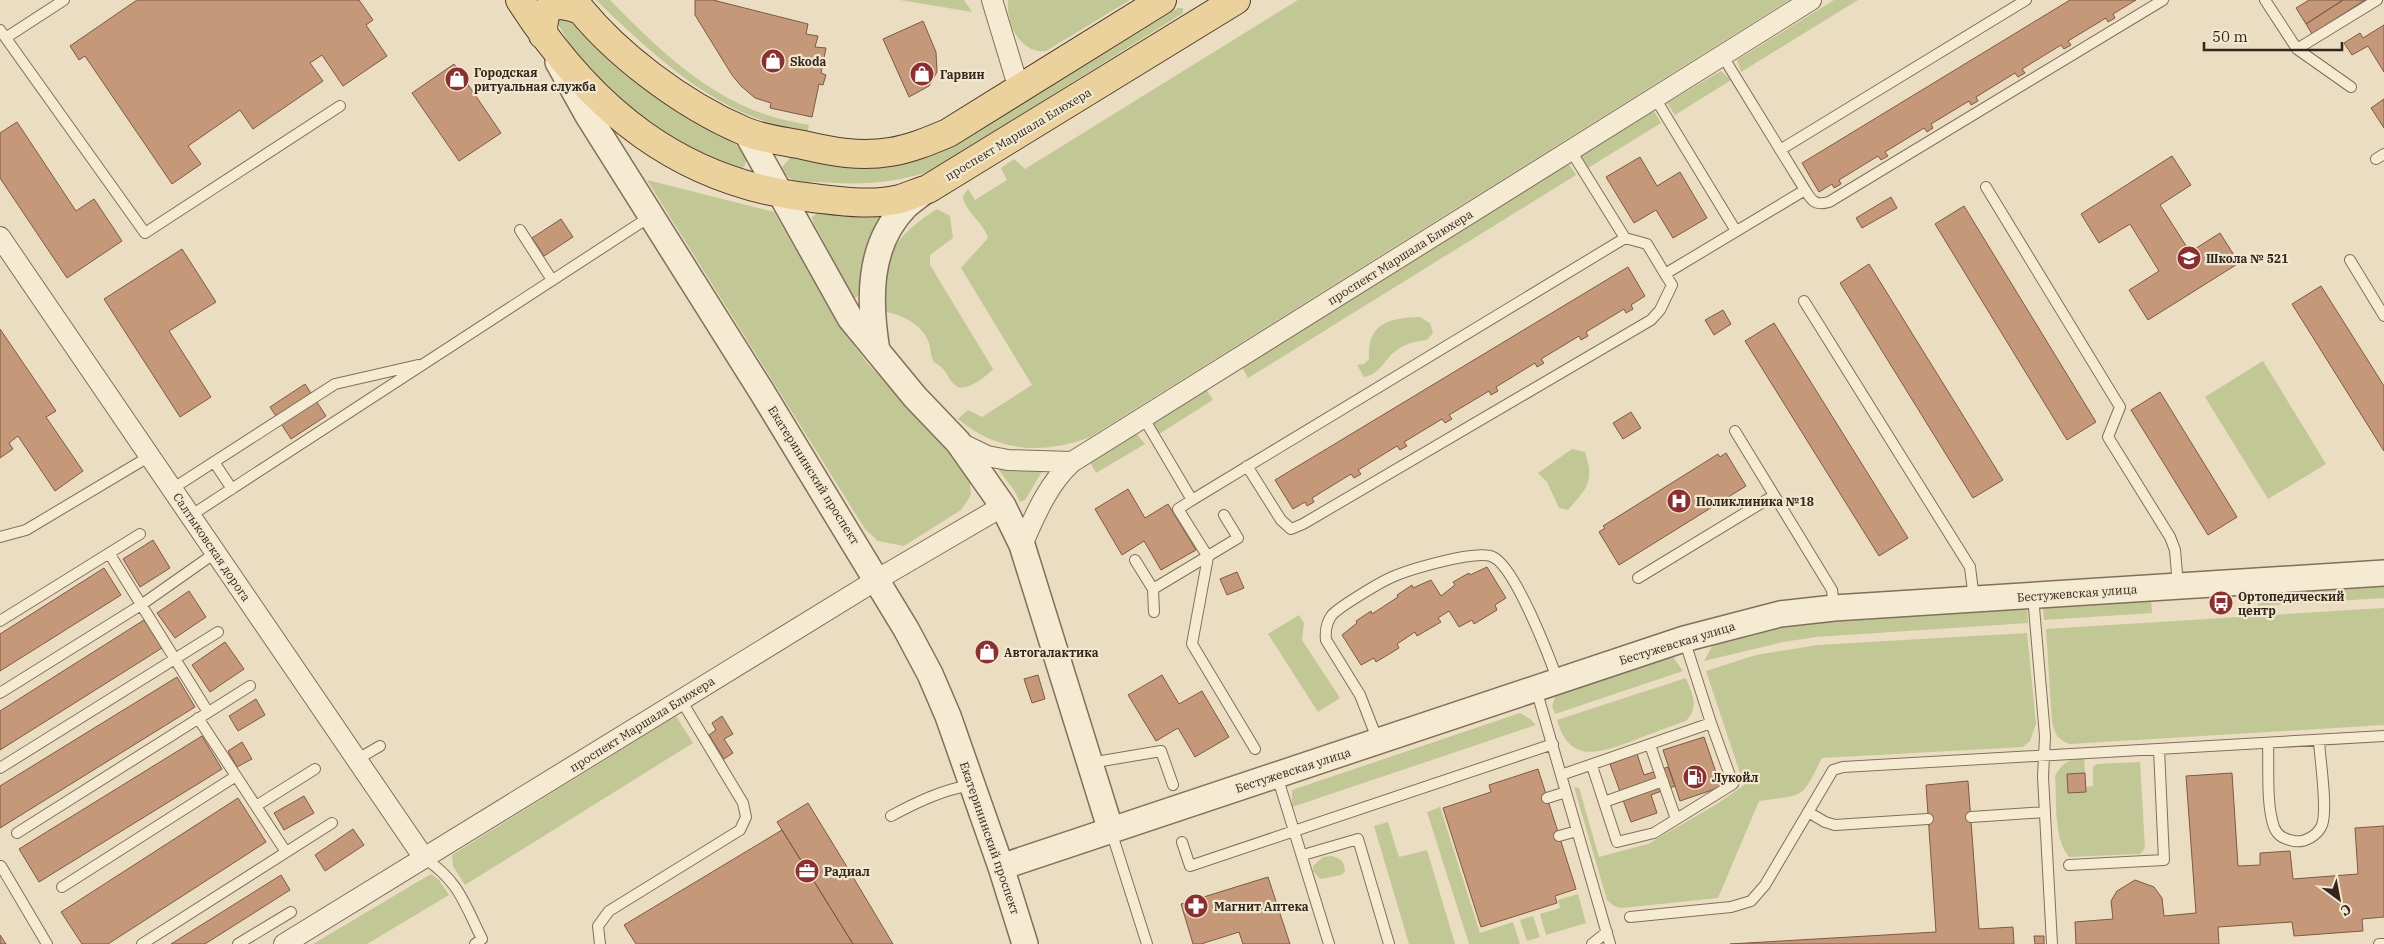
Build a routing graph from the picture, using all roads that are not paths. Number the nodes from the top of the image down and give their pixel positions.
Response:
1 (64, 0) edge
2 (520, 0) edge
3 (992, 0) edge
4 (1162, 0) edge
5 (1811, 0) edge
6 (2026, 0) edge
7 (2163, 0) edge
8 (2266, 0) edge
9 (2377, 0) edge
10 (1226, 3) edge
11 (577, 5) edge
12 (3, 34) edge
13 (542, 35) junction
14 (2297, 49) junction
15 (1722, 55) junction
16 (2351, 87) dead end
17 (1019, 89) junction
18 (1656, 98) junction
19 (340, 106) dead end
20 (746, 132) junction
21 (1780, 150) junction
22 (1571, 151) junction
23 (1986, 187) dead end
24 (928, 189) junction
25 (1805, 190) junction
26 (780, 194) junction
27 (652, 216) junction
28 (520, 230) dead end
29 (1736, 231) junction
30 (0, 237) edge
31 (1625, 238) junction
32 (2350, 260) dead end
33 (1665, 274) junction
34 (552, 280) junction
35 (1804, 300) dead end
36 (2384, 316) edge
37 (877, 354) junction
38 (426, 363) junction
39 (1143, 418) junction
40 (1735, 431) dead end
41 (958, 442) junction
42 (150, 456) junction
43 (214, 462) junction
44 (1072, 462) junction
45 (1247, 466) junction
46 (172, 489) junction
47 (232, 489) junction
48 (1773, 496) junction
49 (1192, 500) junction
50 (1003, 506) junction
51 (1224, 515) dead end
52 (190, 516) junction
53 (140, 534) dead end
54 (0, 538) edge
55 (1022, 545) junction
56 (109, 553) junction
57 (215, 553) junction
58 (1208, 556) junction
59 (1134, 560) dead end
60 (2384, 573) edge
61 (1638, 578) dead end
62 (878, 579) junction
63 (2178, 587) junction
64 (1153, 590) junction
65 (2033, 596) junction
66 (1974, 600) junction
67 (141, 605) junction
68 (1834, 608) junction
69 (1154, 612) dead end
70 (0, 621) edge
71 (218, 632) dead end
72 (1684, 639) junction
73 (175, 658) junction
74 (1547, 685) junction
75 (250, 686) dead end
76 (0, 693) edge
77 (681, 700) junction
78 (208, 712) junction
79 (198, 718) junction
80 (1711, 723) junction
81 (2384, 736) edge
82 (2319, 741) junction
83 (1378, 742) junction
84 (2268, 743) junction
85 (1552, 744) junction
86 (1650, 745) junction
87 (380, 746) dead end
88 (1255, 749) dead end
89 (2159, 749) junction
90 (2044, 756) junction
91 (356, 760) junction
92 (1090, 763) junction
93 (1592, 766) junction
94 (0, 768) edge
95 (314, 769) dead end
96 (1561, 775) junction
97 (236, 776) junction
98 (1277, 776) junction
99 (1663, 781) junction
100 (972, 785) junction
101 (1173, 785) dead end
102 (1566, 792) junction
103 (1547, 798) dead end
104 (1604, 802) junction
105 (256, 806) junction
106 (1808, 812) junction
107 (2045, 812) junction
108 (891, 816) dead end
109 (1971, 818) dead end
110 (1676, 819) junction
111 (1928, 819) dead end
112 (332, 823) dead end
113 (1111, 830) junction
114 (1295, 830) junction
115 (1577, 831) junction
116 (16, 833) dead end
117 (1559, 836) dead end
118 (1182, 842) dead end
119 (286, 852) junction
120 (1303, 855) junction
121 (424, 858) junction
122 (2069, 865) dead end
123 (1, 866) dead end
124 (1001, 867) junction
125 (62, 887) dead end
126 (291, 912) dead end
127 (1630, 917) dead end
128 (1607, 932) junction
129 (48, 944) edge
130 (142, 944) edge
131 (238, 944) edge
132 (284, 944) edge
133 (474, 944) edge
134 (600, 944) edge
135 (1025, 944) edge
136 (1147, 944) edge
137 (1329, 944) edge
138 (1389, 944) edge
139 (1592, 944) edge
140 (1610, 944) edge
141 (2052, 944) edge
142 (2378, 944) edge
143 (2384, 944) edge

1 - 12 lane
2 - 13 main road, проспект Маршала Блюхера
3 - 17 street
4 - 17 main road
5 - 15 street, проспект Маршала Блюхера
6 - 21 lane
7 - 25 lane
8 - 14 lane
9 - 14 lane
10 - 24 main road, проспект Маршала Блюхера
11 - 13 main road
11 - 20 main road
12 - 19 lane
13 - 26 main road, проспект Маршала Блюхера
13 - 27 street, Екатерининский проспект
14 - 16 lane
15 - 18 street, проспект Маршала Блюхера
15 - 21 lane
17 - 20 main road
18 - 22 street, проспект Маршала Блюхера
18 - 29 lane
20 - 26 street
21 - 25 lane
22 - 31 lane
22 - 39 street, проспект Маршала Блюхера
23 - 63 lane
24 - 26 main road, проспект Маршала Блюхера
24 - 37 street
25 - 29 lane
26 - 37 street
27 - 34 lane
27 - 62 street, Екатерининский проспект
28 - 34 lane
29 - 33 lane
30 - 42 street, Салтыковская дорога
31 - 33 lane
31 - 45 lane
32 - 36 lane
33 - 45 lane
34 - 38 lane
35 - 66 lane
37 - 41 street
38 - 43 lane
38 - 47 lane
39 - 44 street, проспект Маршала Блюхера
39 - 49 lane
40 - 48 lane
41 - 44 street
41 - 50 street
42 - 46 street, Салтыковская дорога
42 - 54 lane
43 - 46 lane
43 - 47 lane
44 - 55 street, проспект Маршала Блюхера
45 - 49 lane
46 - 52 street, Салтыковская дорога
47 - 52 lane
48 - 61 lane
48 - 68 lane
49 - 58 lane
50 - 55 street
50 - 62 street, проспект Маршала Блюхера
51 - 58 lane
52 - 57 street, Салтыковская дорога
53 - 56 lane
55 - 92 street
56 - 67 lane
56 - 70 lane
57 - 67 lane
57 - 91 street, Салтыковская дорога
58 - 64 lane
58 - 88 lane
59 - 64 lane
60 - 63 street, Бестужевская улица
62 - 77 street, проспект Маршала Блюхера
62 - 100 street, Екатерининский проспект
63 - 65 street, Бестужевская улица
64 - 69 lane
65 - 66 street, Бестужевская улица
65 - 90 lane
66 - 68 street, Бестужевская улица
67 - 73 lane
67 - 76 lane
68 - 72 street, Бестужевская улица
71 - 73 lane
72 - 74 street, Бестужевская улица
72 - 80 lane
73 - 78 lane
73 - 94 lane
74 - 83 street, Бестужевская улица
74 - 83 lane
74 - 85 lane
75 - 78 lane
77 - 121 street, проспект Маршала Блюхера
77 - 134 lane
78 - 79 lane
79 - 97 lane
79 - 116 lane
80 - 86 lane
80 - 110 lane
81 - 82 lane
82 - 84 lane
82 - 84 lane
83 - 98 street, Бестужевская улица
84 - 89 lane
85 - 96 lane
85 - 114 lane
86 - 93 lane
86 - 99 lane
87 - 91 lane
89 - 90 lane
89 - 122 lane
90 - 106 lane
90 - 107 lane
91 - 121 street, Салтыковская дорога
92 - 101 lane
92 - 113 street
93 - 96 lane
93 - 104 lane
95 - 105 lane
96 - 102 lane
97 - 105 lane
97 - 125 lane
98 - 113 street, Бестужевская улица
98 - 114 lane
99 - 104 lane
99 - 110 lane
100 - 108 lane
100 - 124 street, Екатерининский проспект
102 - 103 lane
102 - 115 lane
104 - 110 lane
105 - 119 lane
106 - 111 lane
106 - 127 lane
107 - 109 lane
107 - 141 lane
112 - 119 lane
113 - 124 street, Бестужевская улица
113 - 136 lane
114 - 118 lane
114 - 120 lane
115 - 117 lane
115 - 128 lane
119 - 130 lane
120 - 137 lane
120 - 138 lane
121 - 132 street, проспект Маршала Блюхера
121 - 133 lane
123 - 129 lane
124 - 135 street, Екатерининский проспект
126 - 131 lane
128 - 139 lane
128 - 140 lane
142 - 143 lane

